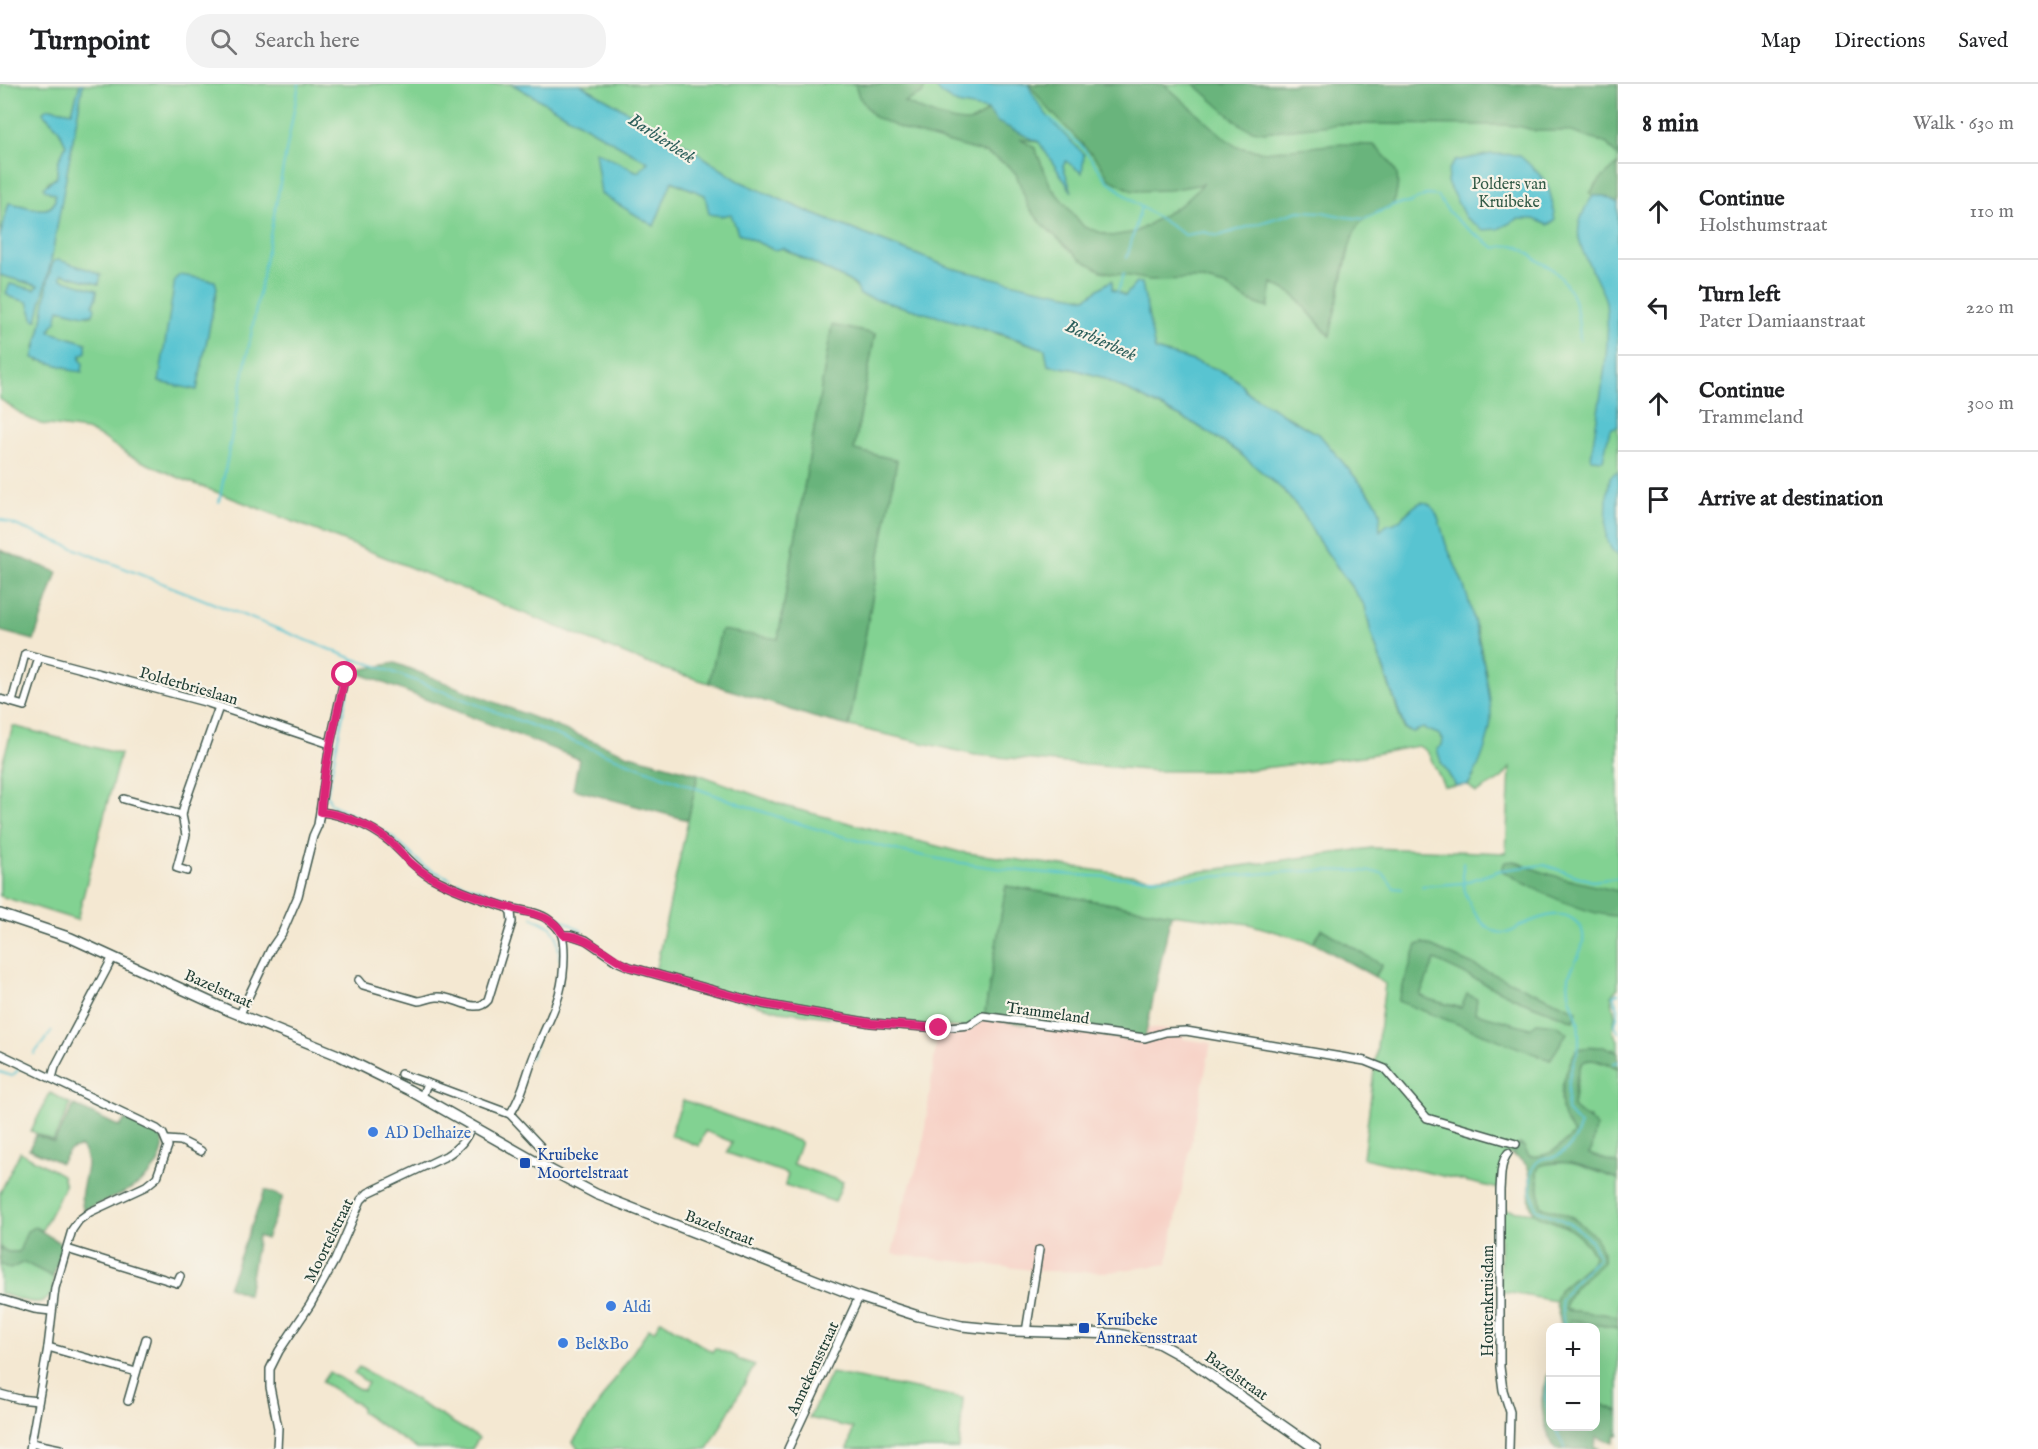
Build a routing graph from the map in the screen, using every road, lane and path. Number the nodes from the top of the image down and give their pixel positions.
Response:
1 (39, 658) junction
2 (345, 675) dead end
3 (0, 699) edge
4 (12, 702) junction
5 (219, 707) junction
6 (330, 744) junction
7 (124, 799) dead end
8 (321, 812) junction
9 (182, 814) junction
10 (187, 871) dead end
11 (507, 907) junction
12 (0, 914) edge
13 (563, 935) junction
14 (112, 957) junction
15 (359, 980) dead end
16 (240, 1014) junction
17 (0, 1054) edge
18 (401, 1074) dead end
19 (52, 1078) junction
20 (427, 1083) junction
21 (422, 1097) junction
22 (510, 1114) junction
23 (472, 1125) junction
24 (167, 1140) junction
25 (1516, 1144) dead end
26 (540, 1146) dead end
27 (201, 1151) dead end
28 (1508, 1153) dead end
29 (67, 1249) junction
30 (1039, 1250) dead end
31 (180, 1281) dead end
32 (859, 1297) junction
33 (0, 1299) edge
34 (51, 1311) junction
35 (1026, 1332) junction
36 (146, 1339) dead end
37 (48, 1347) junction
38 (136, 1372) junction
39 (0, 1394) edge
40 (38, 1401) junction
41 (128, 1401) dead end
42 (31, 1446) edge
43 (60, 1449) edge
44 (277, 1449) edge
45 (788, 1449) edge
46 (1316, 1449) edge
47 (1509, 1449) edge

1 - 4 street
1 - 4 street
1 - 5 street, Polderbrieslaan
2 - 6 street
3 - 4 street
5 - 6 street, Polderbrieslaan
5 - 9 street
6 - 8 street
7 - 9 street
8 - 11 street
8 - 16 street
9 - 10 street
11 - 13 street
11 - 15 street
12 - 14 main road, Bazelstraat
13 - 22 street
13 - 25 street, Trammeland
14 - 16 main road, Bazelstraat
14 - 19 street
16 - 21 main road, Bazelstraat
17 - 19 street
18 - 20 street
19 - 24 street
20 - 21 street
20 - 22 street
21 - 23 main road, Bazelstraat
22 - 26 street
23 - 32 main road, Bazelstraat
23 - 44 street, Moortelstraat
24 - 27 street
24 - 29 street
28 - 47 street, Houtenkruisdam
29 - 31 street
29 - 34 street
30 - 35 street
32 - 35 main road, Bazelstraat
32 - 45 street, Annekensstraat
33 - 34 street
34 - 37 street
35 - 46 main road, Bazelstraat
36 - 38 street
37 - 38 street
37 - 40 street
38 - 41 street
39 - 40 street
40 - 42 street
42 - 43 street

